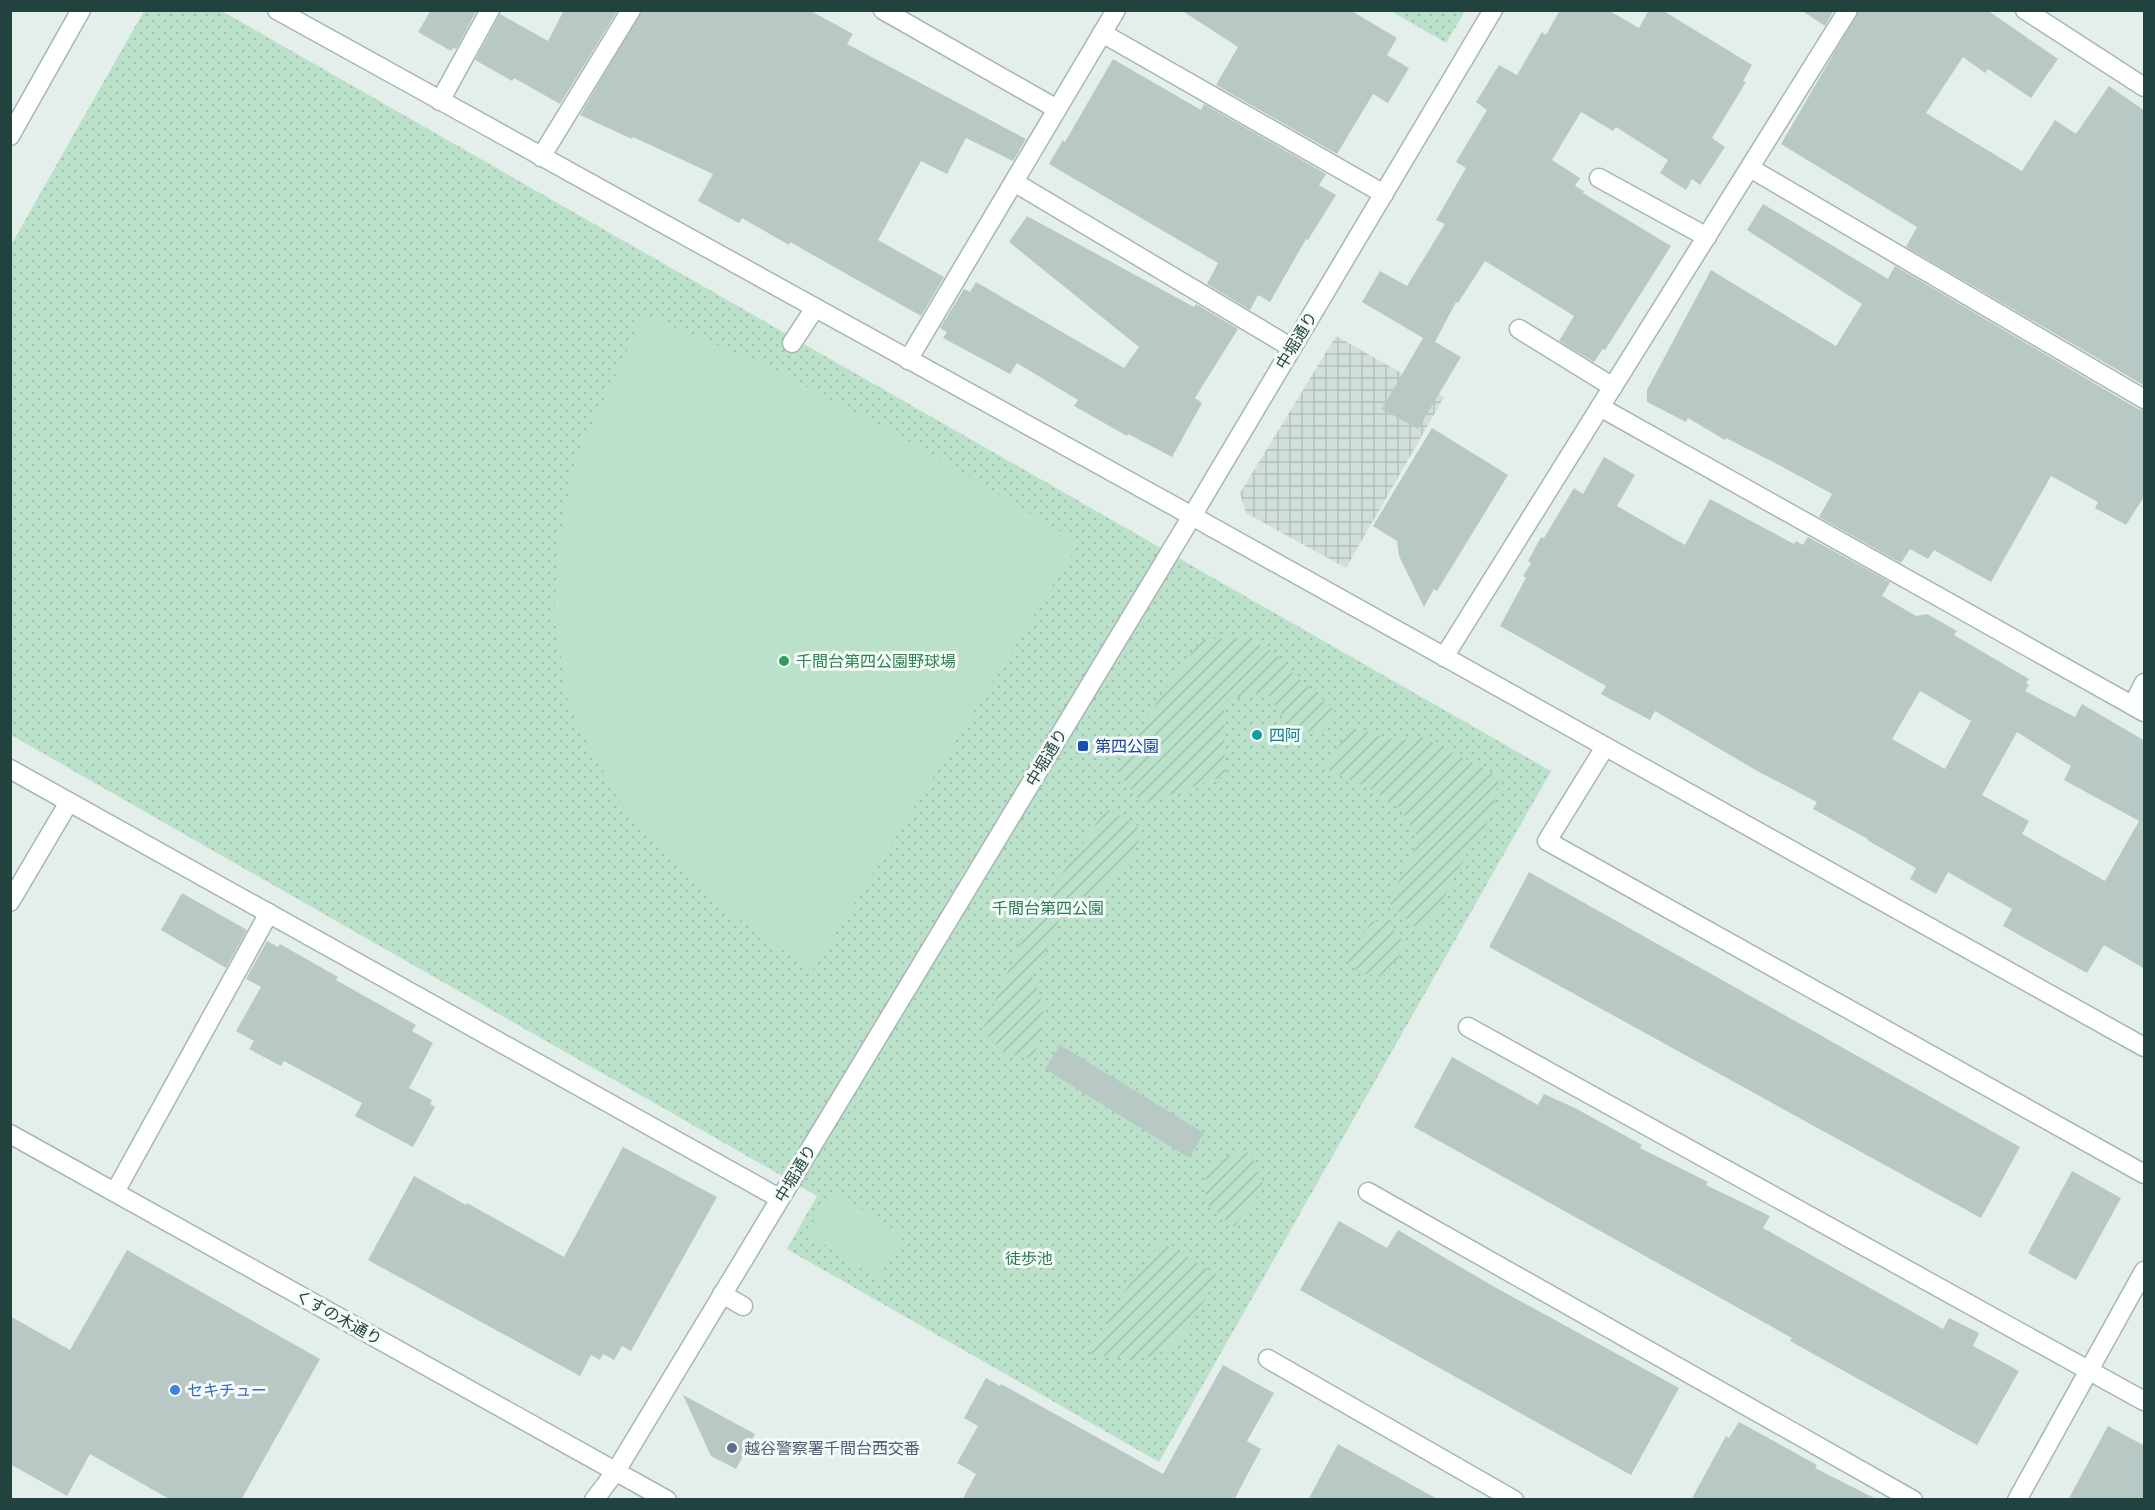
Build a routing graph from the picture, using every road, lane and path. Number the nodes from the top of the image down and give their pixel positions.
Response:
1 (81, 10) edge
2 (277, 10) edge
3 (490, 10) edge
4 (631, 10) edge
5 (883, 10) edge
6 (1116, 10) edge
7 (1493, 10) edge
8 (1848, 10) edge
9 (2025, 10) edge
10 (1102, 33) junction
11 (2145, 87) edge
12 (440, 101) junction
13 (1057, 109) junction
14 (10, 136) edge
15 (542, 157) junction
16 (1750, 168) junction
17 (1599, 178) dead end
18 (1014, 182) junction
19 (1384, 194) junction
20 (1707, 237) junction
21 (815, 308) junction
22 (1519, 329) dead end
23 (792, 343) dead end
24 (1292, 348) junction
25 (908, 360) junction
26 (1613, 387) junction
27 (2145, 399) edge
28 (1600, 407) junction
29 (1192, 516) junction
30 (1443, 657) junction
31 (2145, 683) edge
32 (2139, 709) edge
33 (1605, 747) junction
34 (10, 769) edge
35 (69, 802) junction
36 (10, 902) edge
37 (269, 913) junction
38 (1468, 1027) dead end
39 (2145, 1047) edge
40 (10, 1134) edge
41 (2145, 1174) edge
42 (1368, 1191) dead end
43 (115, 1192) junction
44 (779, 1198) junction
45 (2145, 1271) edge
46 (722, 1294) junction
47 (743, 1306) dead end
48 (1268, 1359) dead end
49 (2089, 1370) junction
50 (2145, 1401) edge
51 (616, 1471) junction
52 (594, 1500) edge
53 (667, 1500) edge
54 (1514, 1500) edge
55 (1913, 1500) edge
56 (2017, 1500) edge

1 - 14 street
2 - 12 street
3 - 12 street
4 - 15 street
5 - 13 street
6 - 10 street
7 - 19 street, 中堀通り
8 - 16 street
9 - 11 street
10 - 13 street
10 - 19 street
12 - 15 street
13 - 18 street
15 - 21 street
16 - 20 street
16 - 27 street
17 - 20 street
18 - 24 street
18 - 25 street
19 - 24 street, 中堀通り
20 - 26 street
21 - 23 street
21 - 25 street
22 - 26 street
24 - 29 street, 中堀通り
25 - 29 street
26 - 28 street
28 - 30 street
28 - 32 street
29 - 30 street
29 - 44 street, 中堀通り
30 - 33 street
31 - 32 street
33 - 39 street
33 - 41 street
34 - 35 street
35 - 36 street
35 - 37 street
37 - 43 street
37 - 44 street
38 - 49 street
40 - 43 street, くすの木通り
42 - 55 street
43 - 51 street, くすの木通り
44 - 46 street, 中堀通り
45 - 49 street
46 - 47 street
46 - 51 street, 中堀通り
48 - 54 street
49 - 50 street
49 - 56 street
51 - 52 street, 中堀通り
51 - 53 street, くすの木通り

